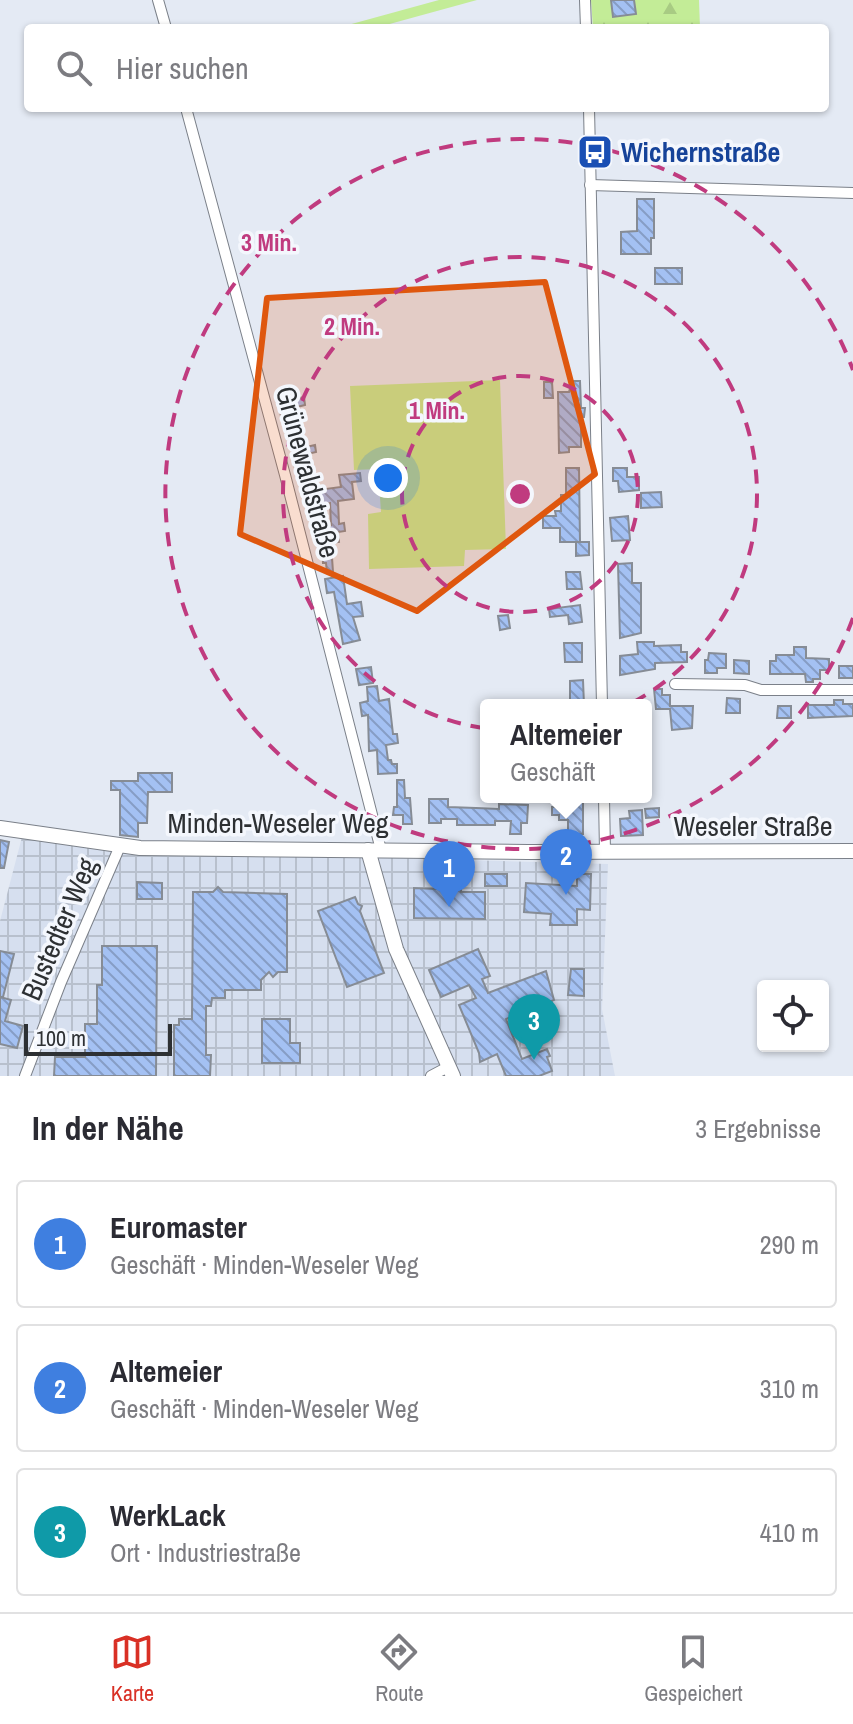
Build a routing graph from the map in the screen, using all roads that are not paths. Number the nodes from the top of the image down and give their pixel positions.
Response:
1 (158, 0) edge
2 (585, 0) edge
3 (165, 24) edge
4 (586, 24) edge
5 (187, 112) edge
6 (589, 112) edge
7 (590, 185) junction
8 (853, 193) edge
9 (675, 684) dead end
10 (853, 690) edge
11 (602, 699) edge
12 (604, 803) edge
13 (0, 828) edge
14 (120, 846) junction
15 (375, 850) junction
16 (853, 851) edge
17 (605, 852) junction
18 (450, 1072) edge
19 (25, 1076) edge
20 (431, 1076) edge

1 - 3 street
2 - 4 street
5 - 15 street, Grünewaldstraße
6 - 7 street
7 - 8 street
7 - 11 street
9 - 10 street
12 - 17 street
13 - 14 street, Minden-Weseler Weg
14 - 15 street, Minden-Weseler Weg
14 - 19 street, Bustedter Weg
15 - 17 street, Minden-Weseler Weg
15 - 18 street
16 - 17 street, Weseler Straße
18 - 20 street

